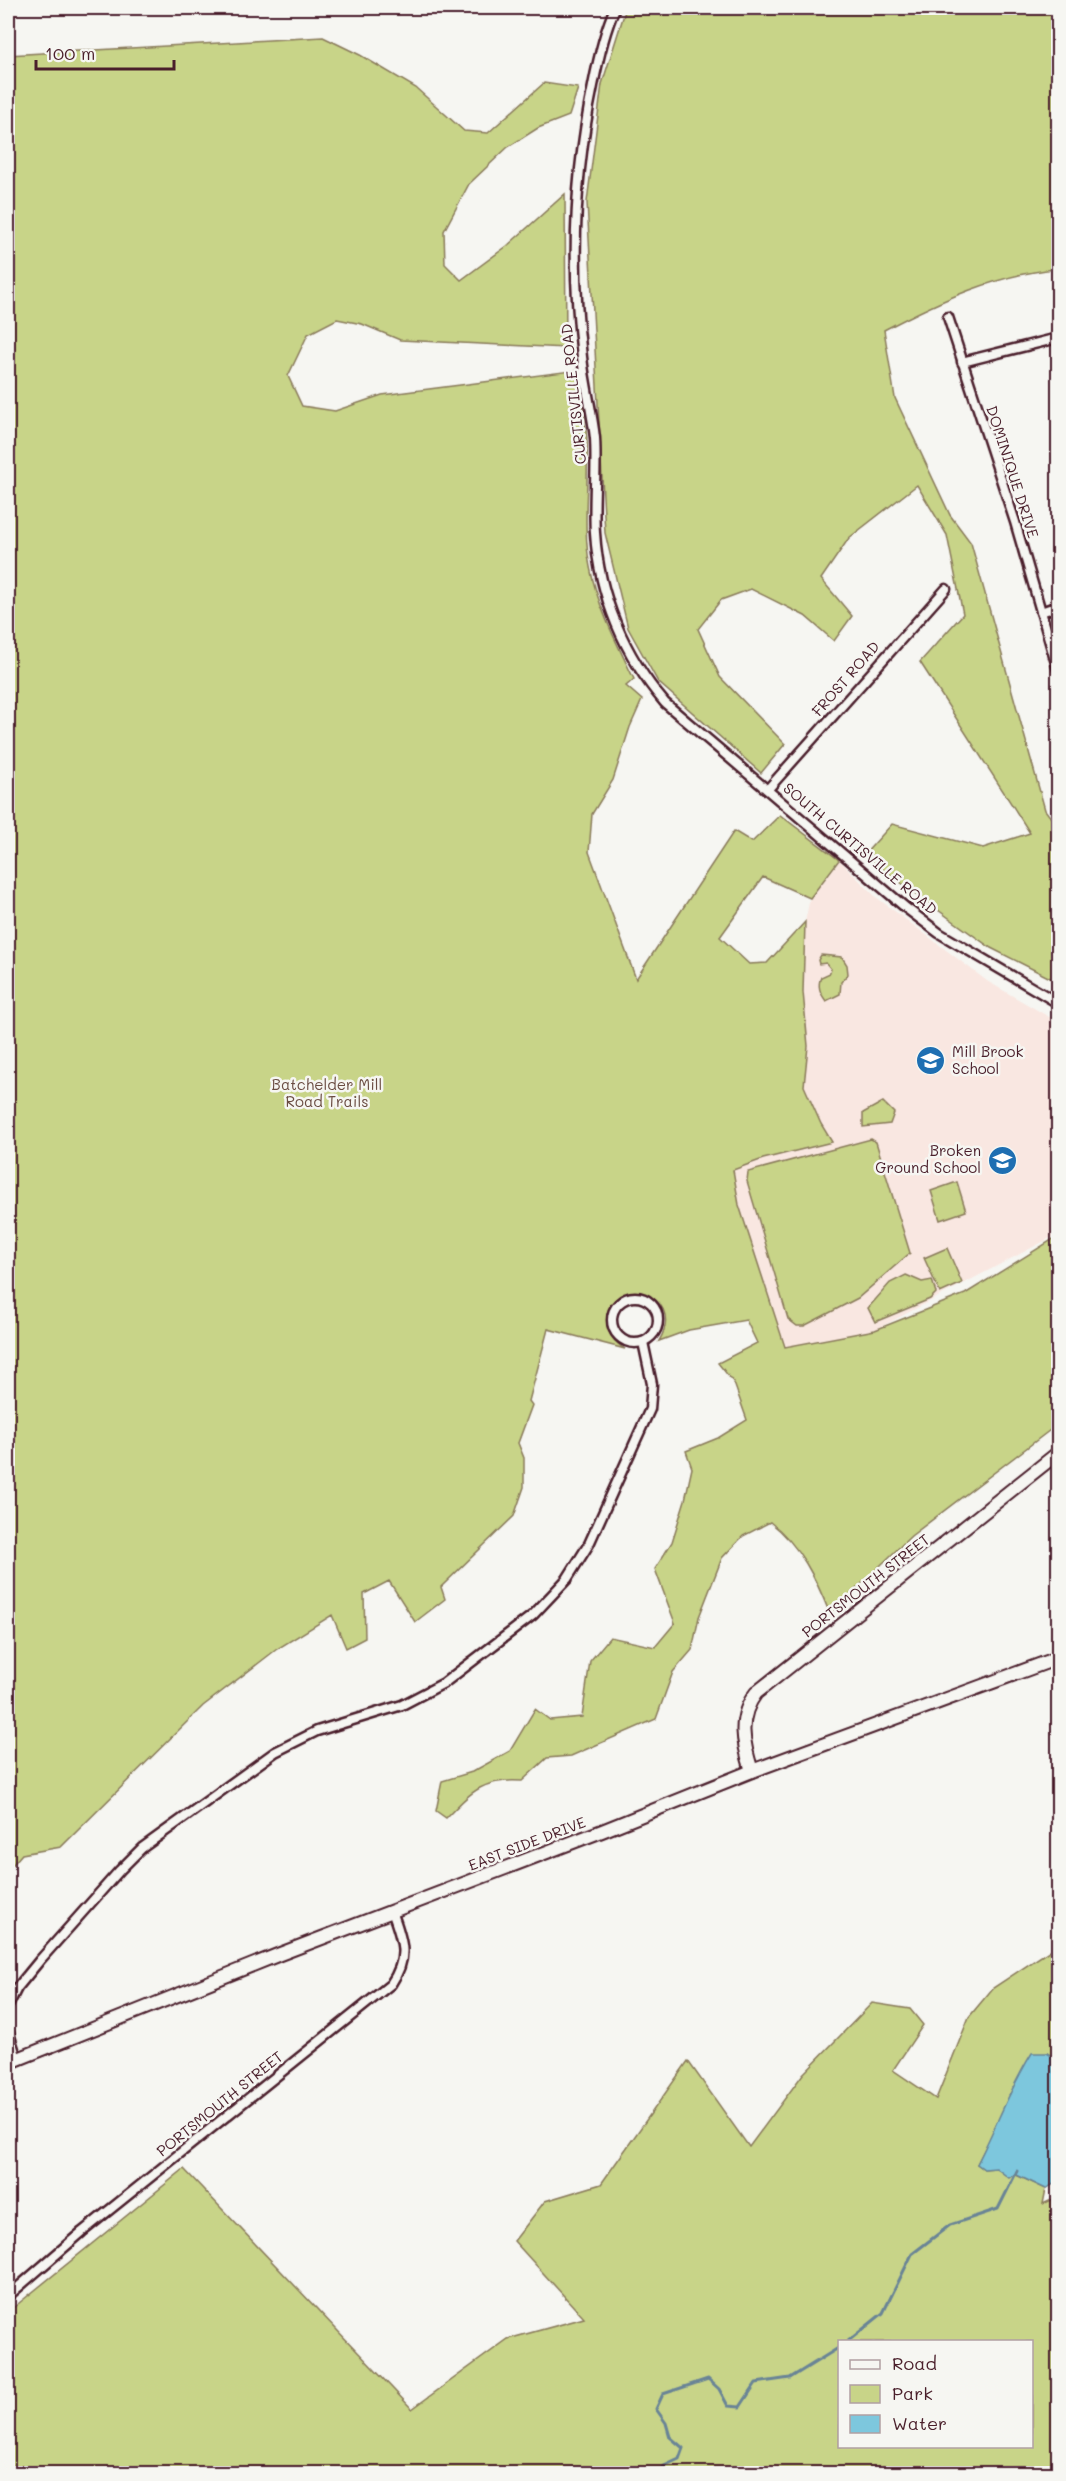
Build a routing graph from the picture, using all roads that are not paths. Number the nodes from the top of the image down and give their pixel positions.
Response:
1 (615, 8) edge
2 (948, 316) dead end
3 (1059, 338) edge
4 (962, 362) junction
5 (946, 589) dead end
6 (1059, 606) edge
7 (1041, 612) junction
8 (1059, 670) edge
9 (768, 789) junction
10 (1059, 1003) edge
11 (643, 1342) junction
12 (1059, 1453) edge
13 (1059, 1658) edge
14 (752, 1771) junction
15 (392, 1911) junction
16 (8, 2006) edge
17 (8, 2030) edge
18 (12, 2061) edge
19 (8, 2296) edge

1 - 9 street, CURTISVILLE ROAD
2 - 4 street, DOMINIQUE DRIVE
3 - 4 street
4 - 7 street, DOMINIQUE DRIVE
5 - 9 street, FROST ROAD
6 - 7 street
7 - 8 street, DOMINIQUE DRIVE
9 - 10 street, SOUTH CURTISVILLE ROAD
11 - 11 street
11 - 16 street
12 - 14 main road, PORTSMOUTH STREET
13 - 14 main road, EAST SIDE DRIVE
14 - 15 main road, EAST SIDE DRIVE
15 - 18 main road, EAST SIDE DRIVE
15 - 19 street, PORTSMOUTH STREET
17 - 18 street

